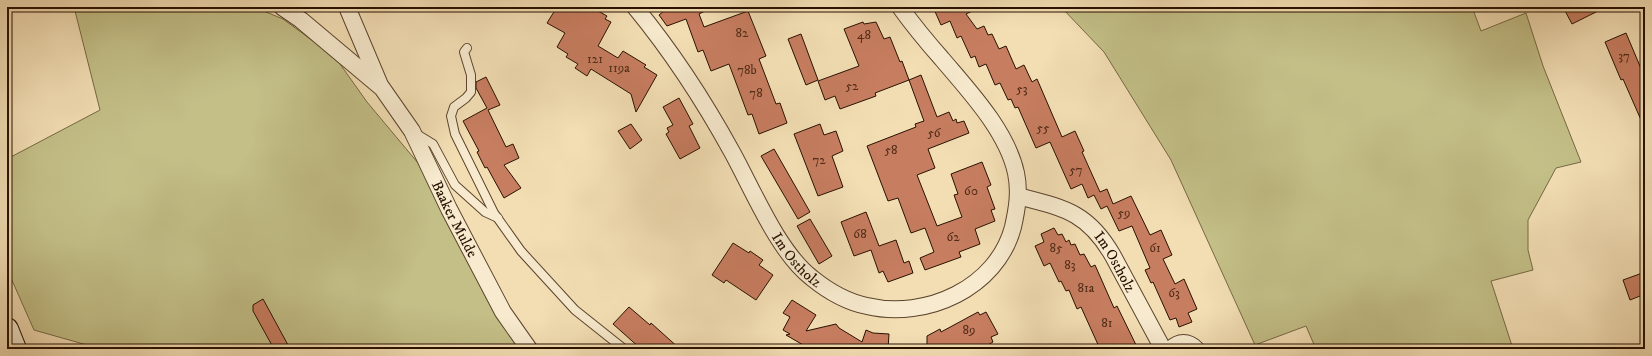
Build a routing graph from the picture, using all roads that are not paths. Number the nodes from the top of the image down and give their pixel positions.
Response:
1 (282, 7) edge
2 (347, 7) edge
3 (635, 7) edge
4 (900, 7) edge
5 (467, 48) dead end
6 (382, 88) junction
7 (412, 131) junction
8 (1018, 196) junction
9 (500, 220) junction
10 (7, 329) edge
11 (16, 349) edge
12 (529, 349) edge
13 (624, 349) edge
14 (1163, 349) edge
15 (1171, 349) edge
16 (1196, 349) edge

1 - 6 street, Baaker Mulde
2 - 6 street, Baaker Mulde
3 - 8 street, Im Ostholz
4 - 8 street, Im Ostholz
5 - 9 lane
6 - 7 street, Baaker Mulde
7 - 9 lane
7 - 12 street, Baaker Mulde
8 - 14 street, Im Ostholz
9 - 13 lane
10 - 11 main road
15 - 16 street

